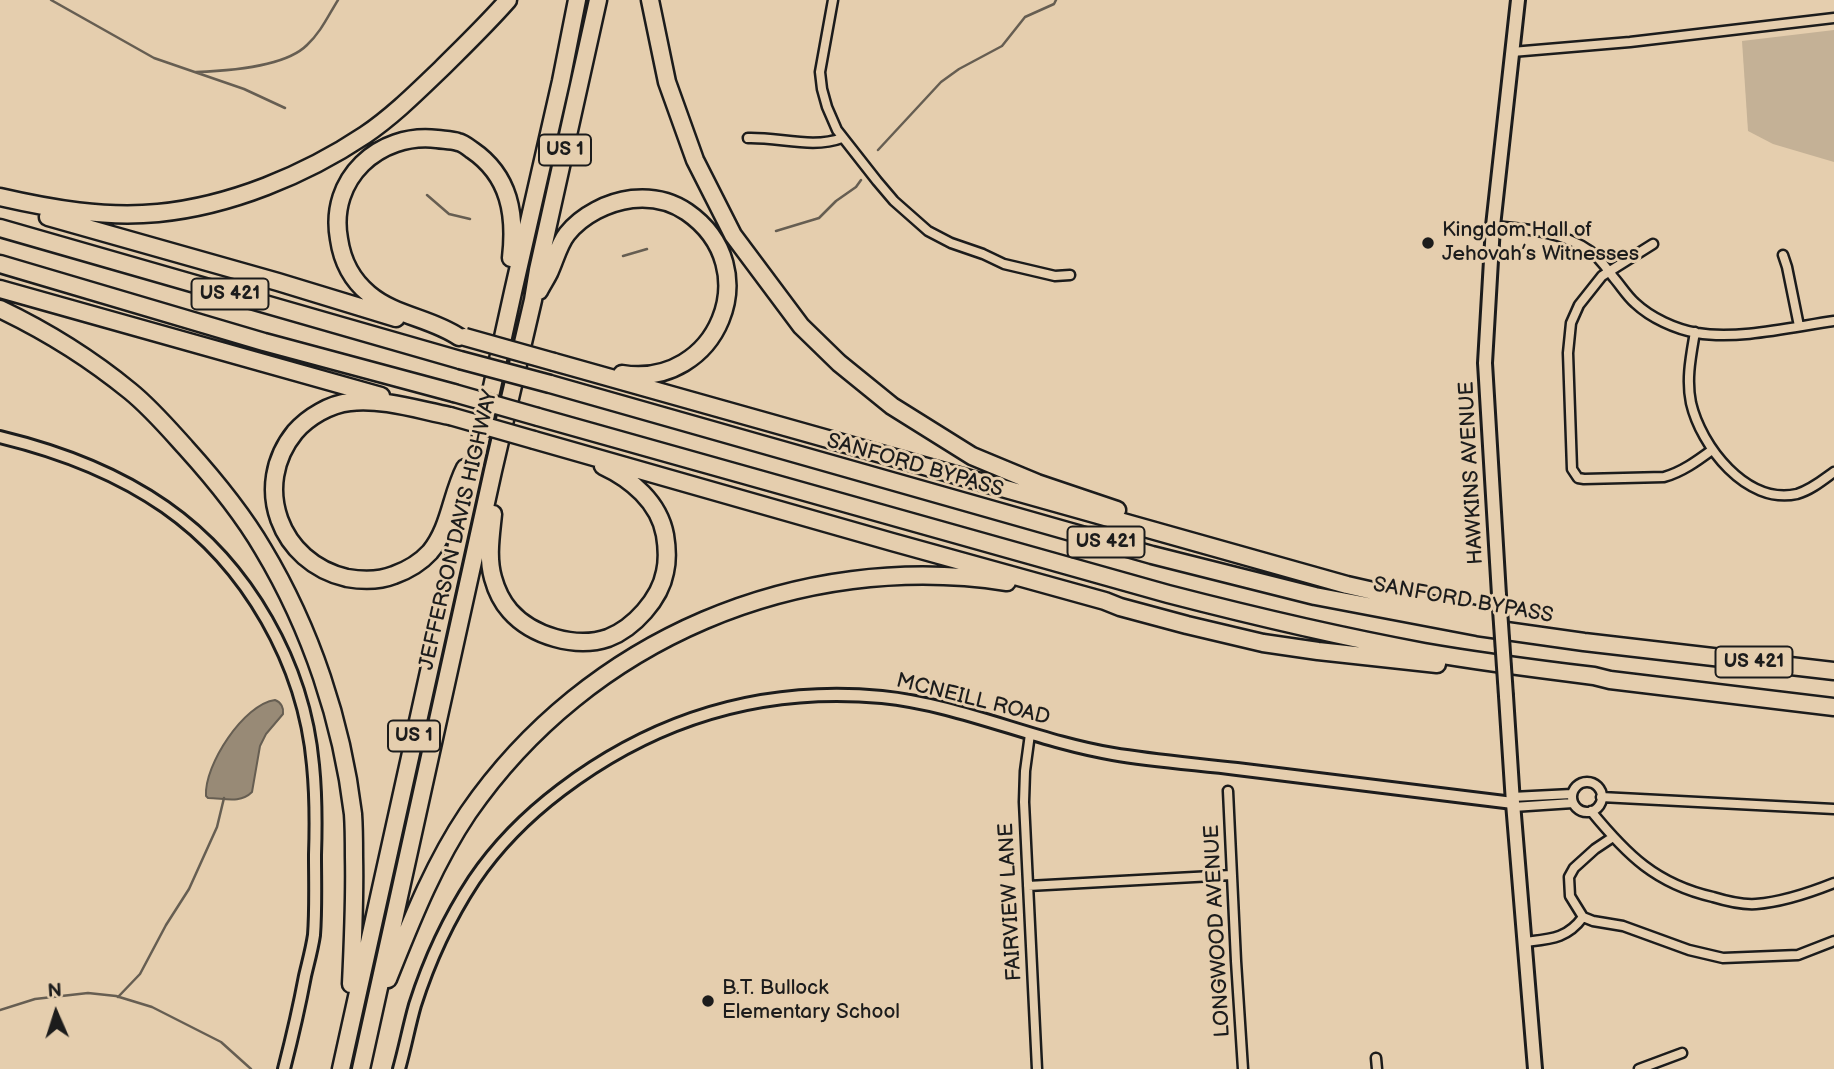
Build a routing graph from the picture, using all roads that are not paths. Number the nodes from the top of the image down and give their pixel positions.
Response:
1 (508, 0) edge
2 (578, 0) edge
3 (598, 0) edge
4 (650, 0) edge
5 (833, 0) edge
6 (1518, 0) edge
7 (1834, 18) edge
8 (1512, 52) junction
9 (748, 138) dead end
10 (842, 138) junction
11 (0, 197) edge
12 (0, 204) edge
13 (1493, 226) junction
14 (0, 228) edge
15 (1653, 244) dead end
16 (1783, 255) dead end
17 (0, 264) edge
18 (1609, 272) junction
19 (1070, 275) dead end
20 (0, 289) edge
21 (513, 292) junction
22 (533, 300) junction
23 (0, 309) edge
24 (1834, 321) edge
25 (1799, 326) junction
26 (1695, 332) junction
27 (462, 337) junction
28 (554, 362) junction
29 (450, 416) junction
30 (0, 437) edge
31 (538, 441) junction
32 (479, 445) junction
33 (1712, 450) junction
34 (493, 471) junction
35 (1834, 472) edge
36 (1227, 551) junction
37 (1120, 607) junction
38 (1674, 653) junction
39 (1834, 671) edge
40 (1609, 680) junction
41 (1834, 707) edge
42 (1030, 734) junction
43 (1227, 791) dead end
44 (1601, 797) junction
45 (1572, 799) junction
46 (1513, 802) junction
47 (1834, 809) edge
48 (1591, 811) junction
49 (1613, 837) junction
50 (1231, 874) junction
51 (1834, 883) edge
52 (1028, 886) junction
53 (1583, 917) junction
54 (1834, 941) edge
55 (1525, 942) junction
56 (350, 1027) junction
57 (369, 1027) junction
58 (1682, 1053) dead end
59 (1377, 1058) dead end
60 (284, 1069) edge
61 (341, 1069) edge
62 (361, 1069) edge
63 (400, 1069) edge
64 (1037, 1069) edge
65 (1243, 1069) edge
66 (1377, 1069) edge
67 (1535, 1069) edge
68 (1639, 1069) edge

1 - 11 highway
2 - 21 highway, JEFFERSON DAVIS HIGHWAY / US 1
3 - 22 highway, JEFFERSON DAVIS HIGHWAY / US 1
4 - 36 highway
5 - 10 street
6 - 8 main road, HAWKINS AVENUE
7 - 8 street
8 - 13 main road, HAWKINS AVENUE
9 - 10 street
10 - 19 street
12 - 27 highway
13 - 18 street
13 - 46 main road, HAWKINS AVENUE, bridge
14 - 38 highway, SANFORD BYPASS / US 421, bridge
15 - 18 street
16 - 25 street
17 - 40 highway, US 421, bridge
18 - 26 street
18 - 33 street
20 - 29 highway
21 - 27 highway
21 - 32 highway, JEFFERSON DAVIS HIGHWAY / US 1
22 - 28 highway
22 - 34 highway, JEFFERSON DAVIS HIGHWAY / US 1
23 - 56 highway
24 - 25 street
25 - 26 street
26 - 33 street
27 - 28 highway, bridge
28 - 36 highway
29 - 31 highway, bridge
29 - 32 highway
30 - 60 street
31 - 34 highway
31 - 37 highway
32 - 56 highway, JEFFERSON DAVIS HIGHWAY / US 1
33 - 35 street
34 - 57 highway, JEFFERSON DAVIS HIGHWAY / US 1
36 - 38 highway
37 - 40 highway
37 - 57 highway
38 - 39 highway, SANFORD BYPASS / US 421
40 - 41 highway, US 421
42 - 46 street, MCNEILL ROAD
42 - 52 street, FAIRVIEW LANE
42 - 63 street, MCNEILL ROAD
43 - 50 street, LONGWOOD AVENUE
44 - 45 street
44 - 47 street
44 - 48 street
45 - 46 street
45 - 48 street
46 - 55 main road, HAWKINS AVENUE
48 - 49 street
49 - 51 street
49 - 53 street
50 - 52 street
50 - 65 street, LONGWOOD AVENUE
52 - 64 street, FAIRVIEW LANE
53 - 54 street
53 - 55 street
55 - 67 main road, HAWKINS AVENUE
56 - 61 highway, JEFFERSON DAVIS HIGHWAY / US 1
57 - 62 highway, JEFFERSON DAVIS HIGHWAY / US 1
58 - 68 street
59 - 66 street

